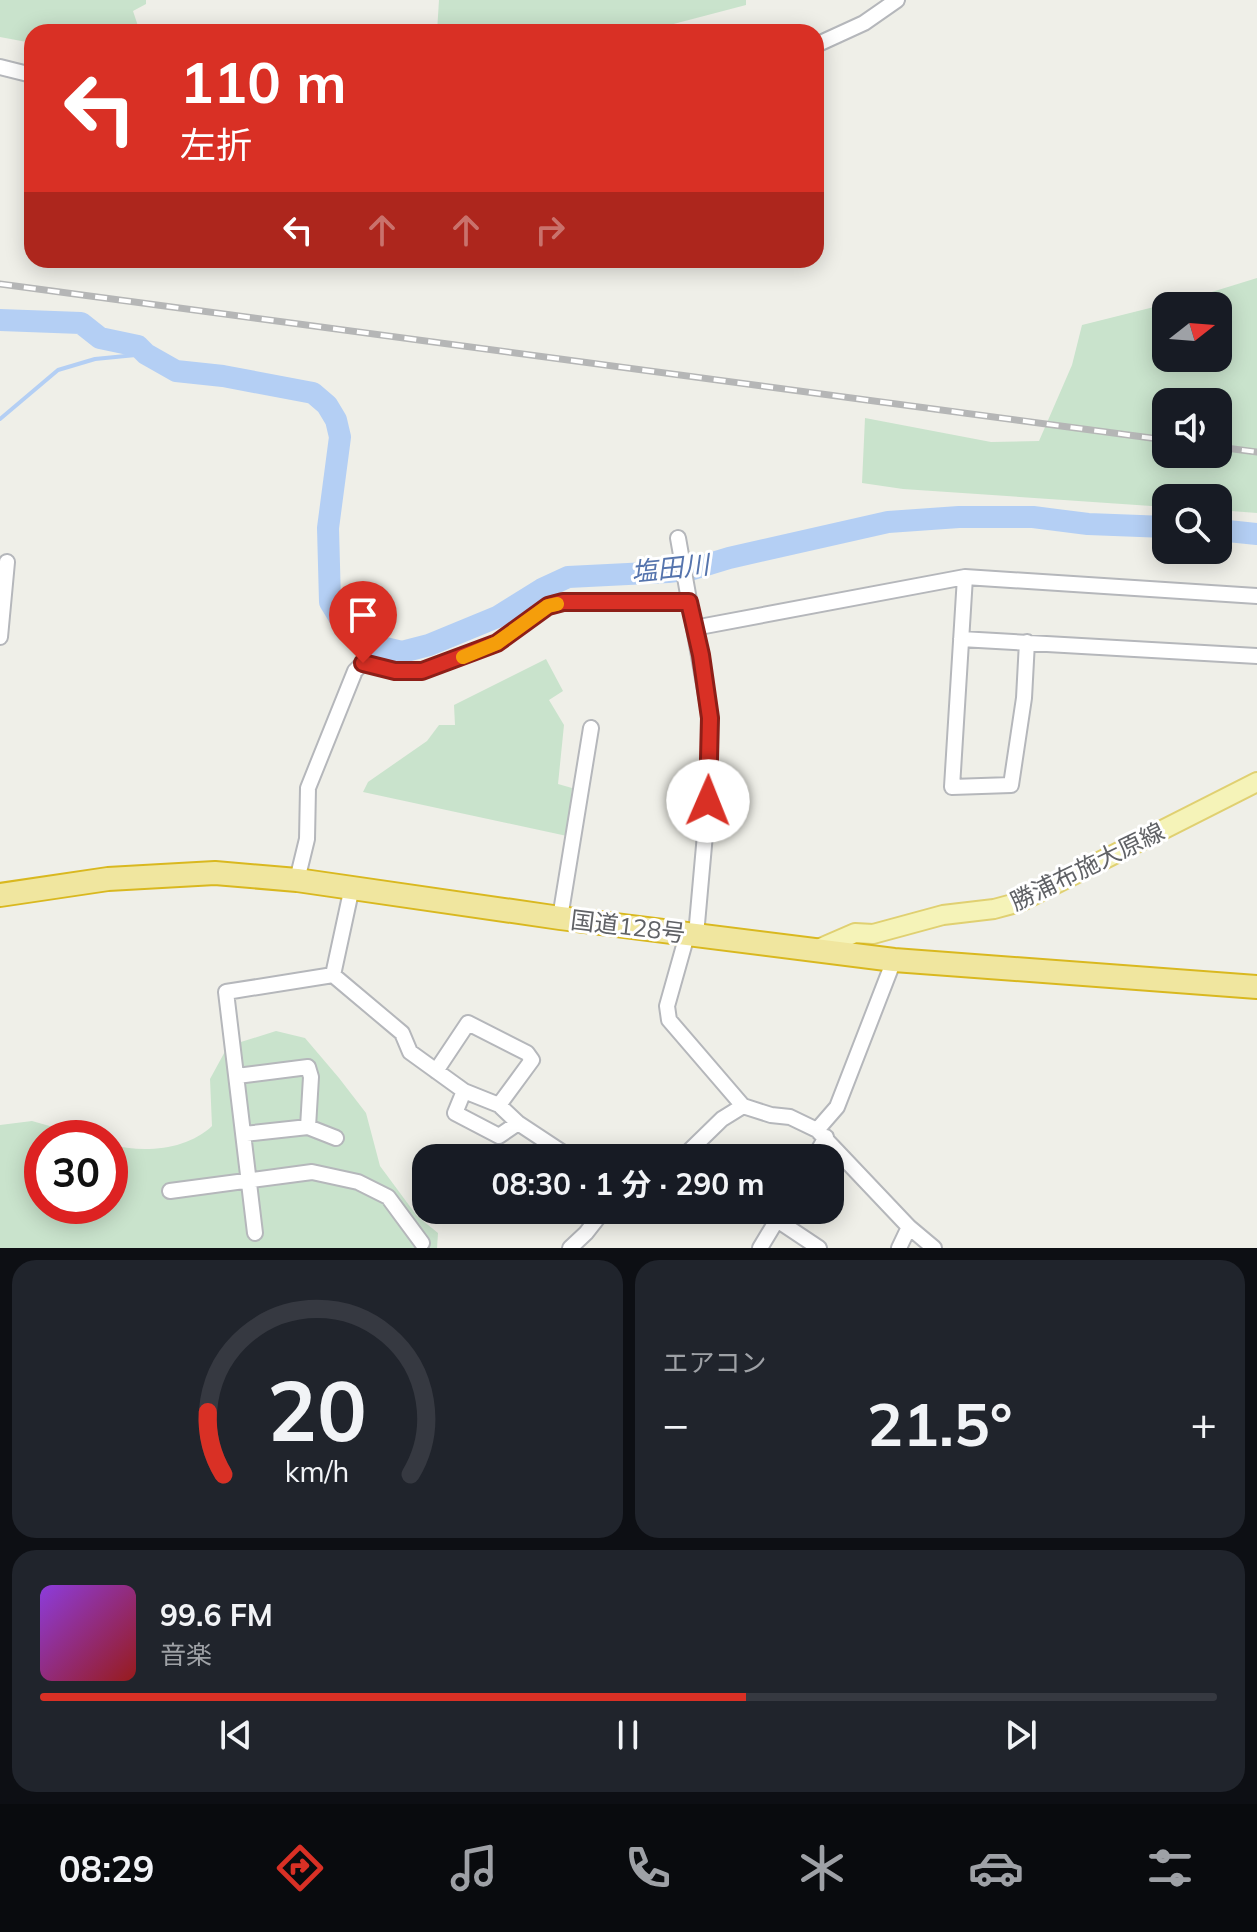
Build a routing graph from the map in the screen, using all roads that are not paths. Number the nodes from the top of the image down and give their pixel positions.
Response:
1 (897, 0) edge
2 (824, 41) edge
3 (0, 67) edge
4 (24, 73) edge
5 (678, 538) dead end
6 (7, 562) dead end
7 (965, 577) junction
8 (1257, 596) edge
9 (689, 602) junction
10 (694, 628) junction
11 (0, 637) edge
12 (961, 639) junction
13 (1027, 642) junction
14 (1257, 656) edge
15 (591, 728) dead end
16 (1251, 789) edge
17 (297, 880) junction
18 (352, 887) junction
19 (0, 895) edge
20 (560, 918) junction
21 (692, 935) junction
22 (818, 949) junction
23 (894, 960) junction
24 (333, 975) junction
25 (1257, 987) edge
26 (436, 1071) junction
27 (237, 1076) junction
28 (464, 1091) junction
29 (499, 1105) junction
30 (743, 1106) junction
31 (518, 1123) junction
32 (308, 1127) junction
33 (244, 1134) junction
34 (822, 1134) junction
35 (336, 1138) dead end
36 (550, 1144) edge
37 (696, 1144) edge
38 (819, 1144) edge
39 (250, 1180) junction
40 (170, 1191) dead end
41 (593, 1224) edge
42 (775, 1224) edge
43 (791, 1224) edge
44 (909, 1227) junction
45 (255, 1233) dead end
46 (422, 1243) dead end
47 (570, 1248) edge
48 (760, 1248) edge
49 (819, 1248) edge
50 (899, 1248) edge
51 (934, 1248) edge

1 - 2 street
3 - 4 street
5 - 9 street
6 - 11 street
7 - 8 street
7 - 10 street
7 - 12 street
9 - 10 street
9 - 17 street
10 - 21 street
12 - 13 street
12 - 13 street
13 - 14 street
15 - 20 street
16 - 22 main road, 勝浦布施大原線
17 - 18 highway, 国道128号
17 - 19 highway, 国道128号
18 - 20 highway, 国道128号
18 - 24 street
20 - 21 highway, 国道128号
21 - 22 highway, 国道128号
21 - 30 street
22 - 23 highway, 国道128号
23 - 25 highway, 国道128号
23 - 34 street
24 - 26 street
24 - 27 street
26 - 28 street
26 - 29 street
27 - 32 street
27 - 33 street
28 - 29 street
28 - 31 street
29 - 31 street
30 - 34 street
30 - 37 street
31 - 36 street
32 - 33 street
32 - 35 street
33 - 39 street
34 - 38 street
34 - 44 street
39 - 40 street
39 - 45 street
39 - 46 street
41 - 47 street
42 - 48 street
43 - 49 street
44 - 50 street
44 - 51 street

